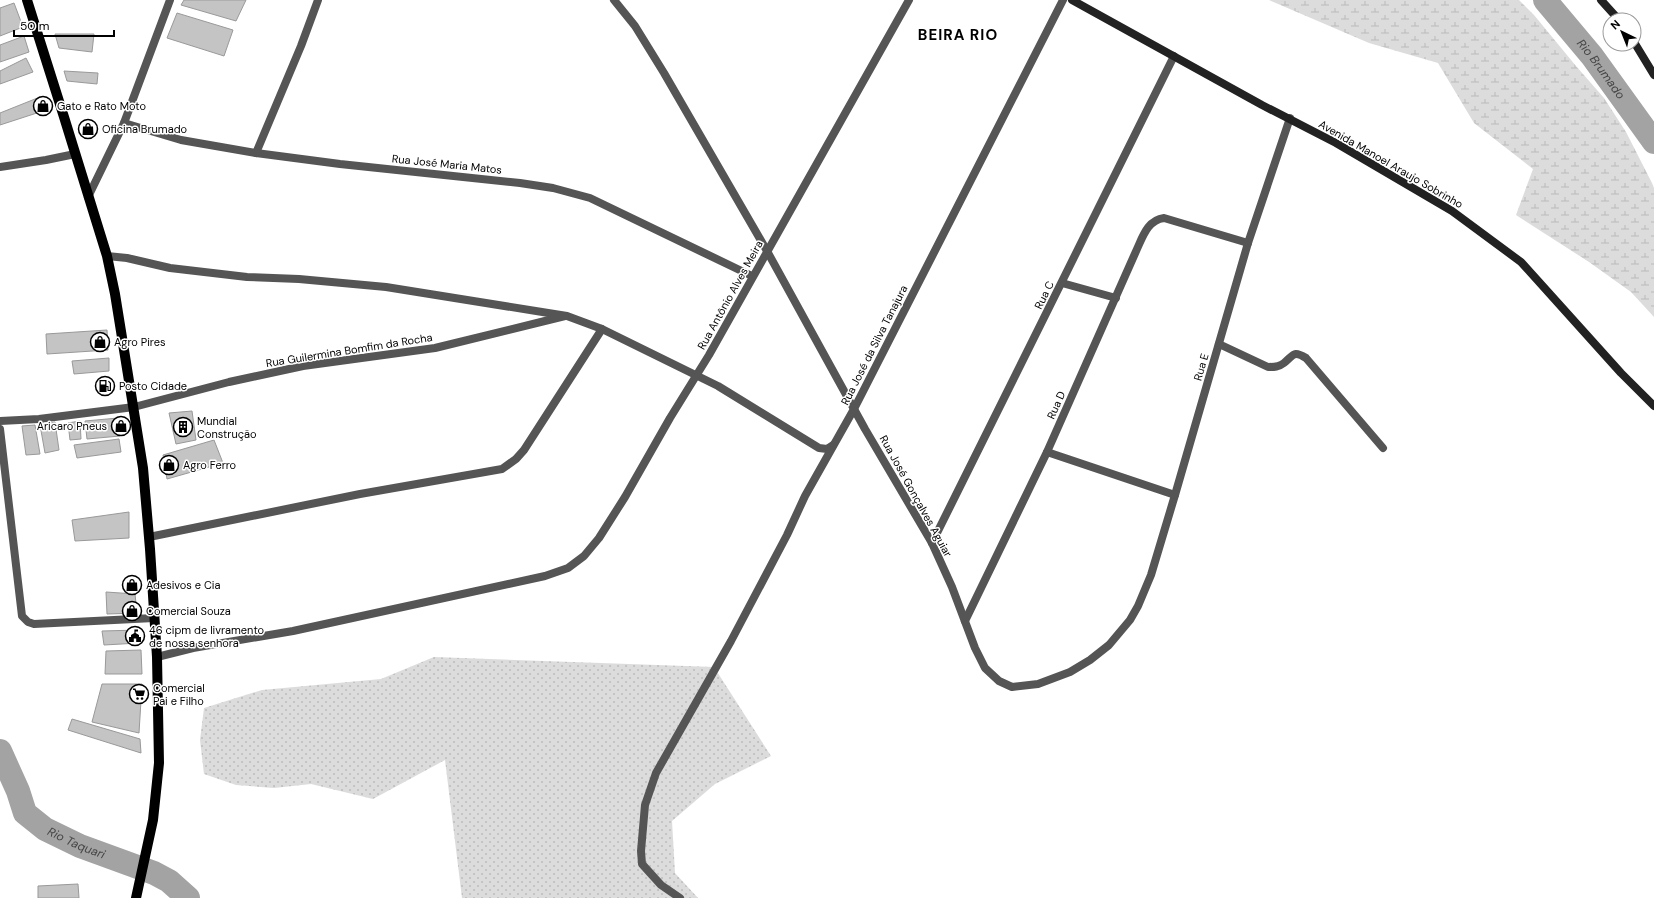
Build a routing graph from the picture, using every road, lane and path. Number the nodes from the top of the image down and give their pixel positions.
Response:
1 (26, 0) edge
2 (170, 0) edge
3 (318, 0) edge
4 (614, 0) edge
5 (909, 0) edge
6 (1063, 0) edge
7 (1072, 0) edge
8 (1601, 0) edge
9 (1612, 12) edge
10 (1640, 52) edge
11 (1174, 56) junction
12 (1654, 75) edge
13 (1290, 118) junction
14 (124, 123) junction
15 (256, 153) junction
16 (75, 154) junction
17 (0, 167) edge
18 (88, 197) junction
19 (1248, 243) junction
20 (767, 252) junction
21 (107, 256) junction
22 (752, 276) junction
23 (1062, 283) junction
24 (1116, 298) junction
25 (567, 316) junction
26 (602, 329) junction
27 (1219, 344) junction
28 (696, 375) junction
29 (1654, 406) edge
30 (134, 407) junction
31 (854, 409) junction
32 (0, 421) edge
33 (0, 429) edge
34 (832, 445) junction
35 (1383, 448) dead end
36 (1047, 452) junction
37 (1175, 496) junction
38 (149, 537) junction
39 (932, 543) junction
40 (154, 618) junction
41 (1130, 620) joint
42 (965, 621) junction
43 (157, 657) junction
44 (136, 898) edge
45 (680, 898) edge

1 - 16 main road
2 - 14 street
3 - 15 street
4 - 20 street, Rua José Gonçalves Aguiar
5 - 20 street, Rua Antônio Alves Meira
6 - 31 street, Rua José da Silva Tanajura
7 - 11 street, Avenida Manoel Araujo Sobrinho
8 - 9 street
10 - 12 street
11 - 13 street, Avenida Manoel Araujo Sobrinho
11 - 23 street, Rua C
13 - 19 street, Rua E
13 - 29 street, Avenida Manoel Araujo Sobrinho
14 - 15 street, Rua José Maria Matos
14 - 18 street
15 - 22 street, Rua José Maria Matos
16 - 17 street
16 - 18 main road
18 - 21 main road
19 - 24 street, Rua D
19 - 27 street, Rua E
20 - 22 street, Rua Antônio Alves Meira
20 - 31 street, Rua José Gonçalves Aguiar
21 - 25 street
21 - 30 main road
22 - 28 street, Rua Antônio Alves Meira
23 - 24 street
23 - 39 street, Rua C
24 - 36 street, Rua D
25 - 26 street
25 - 30 street, Rua Guilermina Bomfim da Rocha
26 - 28 street
26 - 38 street
27 - 35 street
27 - 37 street, Rua E
28 - 34 street
28 - 43 street, Rua Antônio Alves Meira
30 - 32 street, Rua Guilermina Bomfim da Rocha
30 - 38 main road
31 - 34 street, Rua José da Silva Tanajura
31 - 39 street, Rua José Gonçalves Aguiar
33 - 40 street
34 - 45 street, Rua José da Silva Tanajura
36 - 37 street
36 - 42 street, Rua D
37 - 41 street, Rua E
38 - 40 main road
39 - 42 street, Rua José Gonçalves Aguiar
40 - 43 main road
41 - 42 street, Rua José Gonçalves Aguiar
43 - 44 main road

